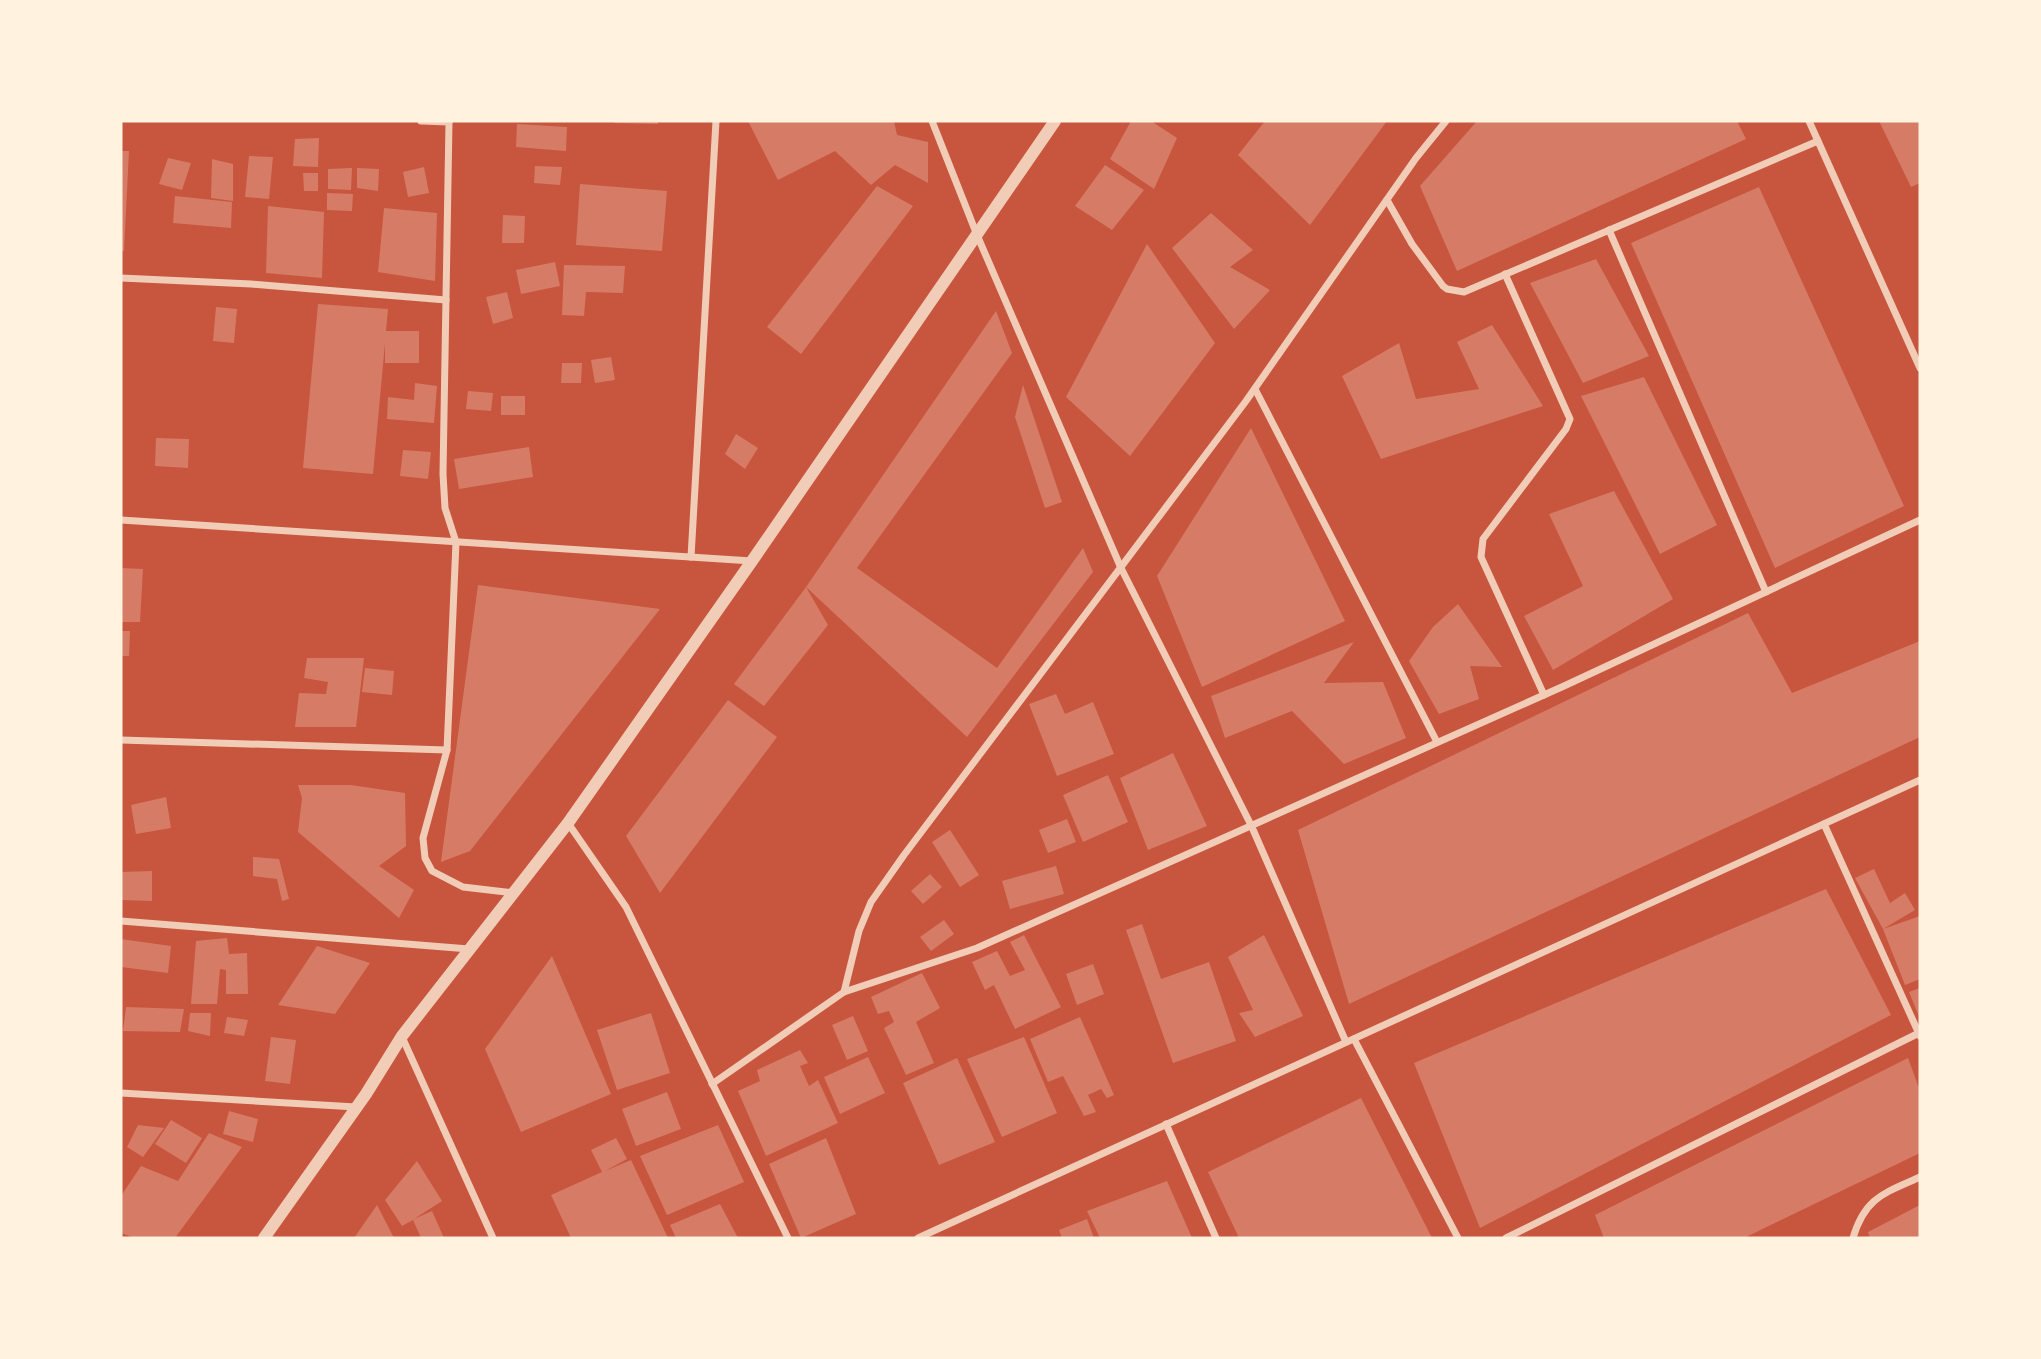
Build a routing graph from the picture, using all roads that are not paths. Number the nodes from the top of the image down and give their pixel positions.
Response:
1 (421, 121) edge
2 (716, 121) edge
3 (932, 121) edge
4 (1055, 121) edge
5 (1446, 121) edge
6 (1809, 121) edge
7 (449, 122) edge
8 (1818, 141) junction
9 (1387, 200) junction
10 (1609, 230) junction
11 (977, 234) junction
12 (1505, 274) junction
13 (121, 278) edge
14 (446, 300) junction
15 (1920, 368) edge
16 (1255, 388) junction
17 (121, 520) edge
18 (1920, 520) edge
19 (456, 542) junction
20 (691, 557) junction
21 (752, 561) junction
22 (1121, 568) junction
23 (1766, 592) junction
24 (1544, 695) junction
25 (121, 740) edge
26 (1437, 742) junction
27 (447, 750) junction
28 (1920, 780) edge
29 (568, 823) junction
30 (1824, 824) junction
31 (1251, 825) junction
32 (515, 893) junction
33 (121, 921) edge
34 (470, 949) junction
35 (844, 992) junction
36 (1919, 1035) edge
37 (402, 1036) junction
38 (1350, 1041) junction
39 (712, 1084) junction
40 (121, 1093) edge
41 (356, 1107) junction
42 (1166, 1124) junction
43 (1920, 1177) edge
44 (264, 1238) edge
45 (493, 1238) edge
46 (788, 1238) edge
47 (918, 1238) edge
48 (1216, 1238) edge
49 (1458, 1238) edge
50 (1506, 1238) edge
51 (1853, 1238) edge

1 - 7 street
2 - 20 street
3 - 11 street
4 - 11 street
5 - 9 street
6 - 8 street
7 - 14 street
8 - 10 street
8 - 15 street
9 - 12 street
9 - 16 street
10 - 12 street
10 - 23 street
11 - 21 street
11 - 22 street
12 - 24 street
13 - 14 street
14 - 19 street
16 - 22 street
16 - 26 street
17 - 19 street
18 - 23 street
19 - 20 street
19 - 27 street
20 - 21 street
21 - 29 street
22 - 31 street
22 - 35 street
23 - 24 street
24 - 26 street
25 - 27 street
26 - 31 street
27 - 32 street
28 - 30 street
29 - 32 street
29 - 39 street
30 - 36 street
30 - 38 street
31 - 35 street
31 - 38 street
32 - 34 street
33 - 34 street
34 - 37 street
35 - 39 street
36 - 50 street
37 - 41 street
37 - 45 street
38 - 42 street
38 - 49 street
39 - 46 street
40 - 41 street
41 - 44 street
42 - 47 street
42 - 48 street
43 - 51 street

